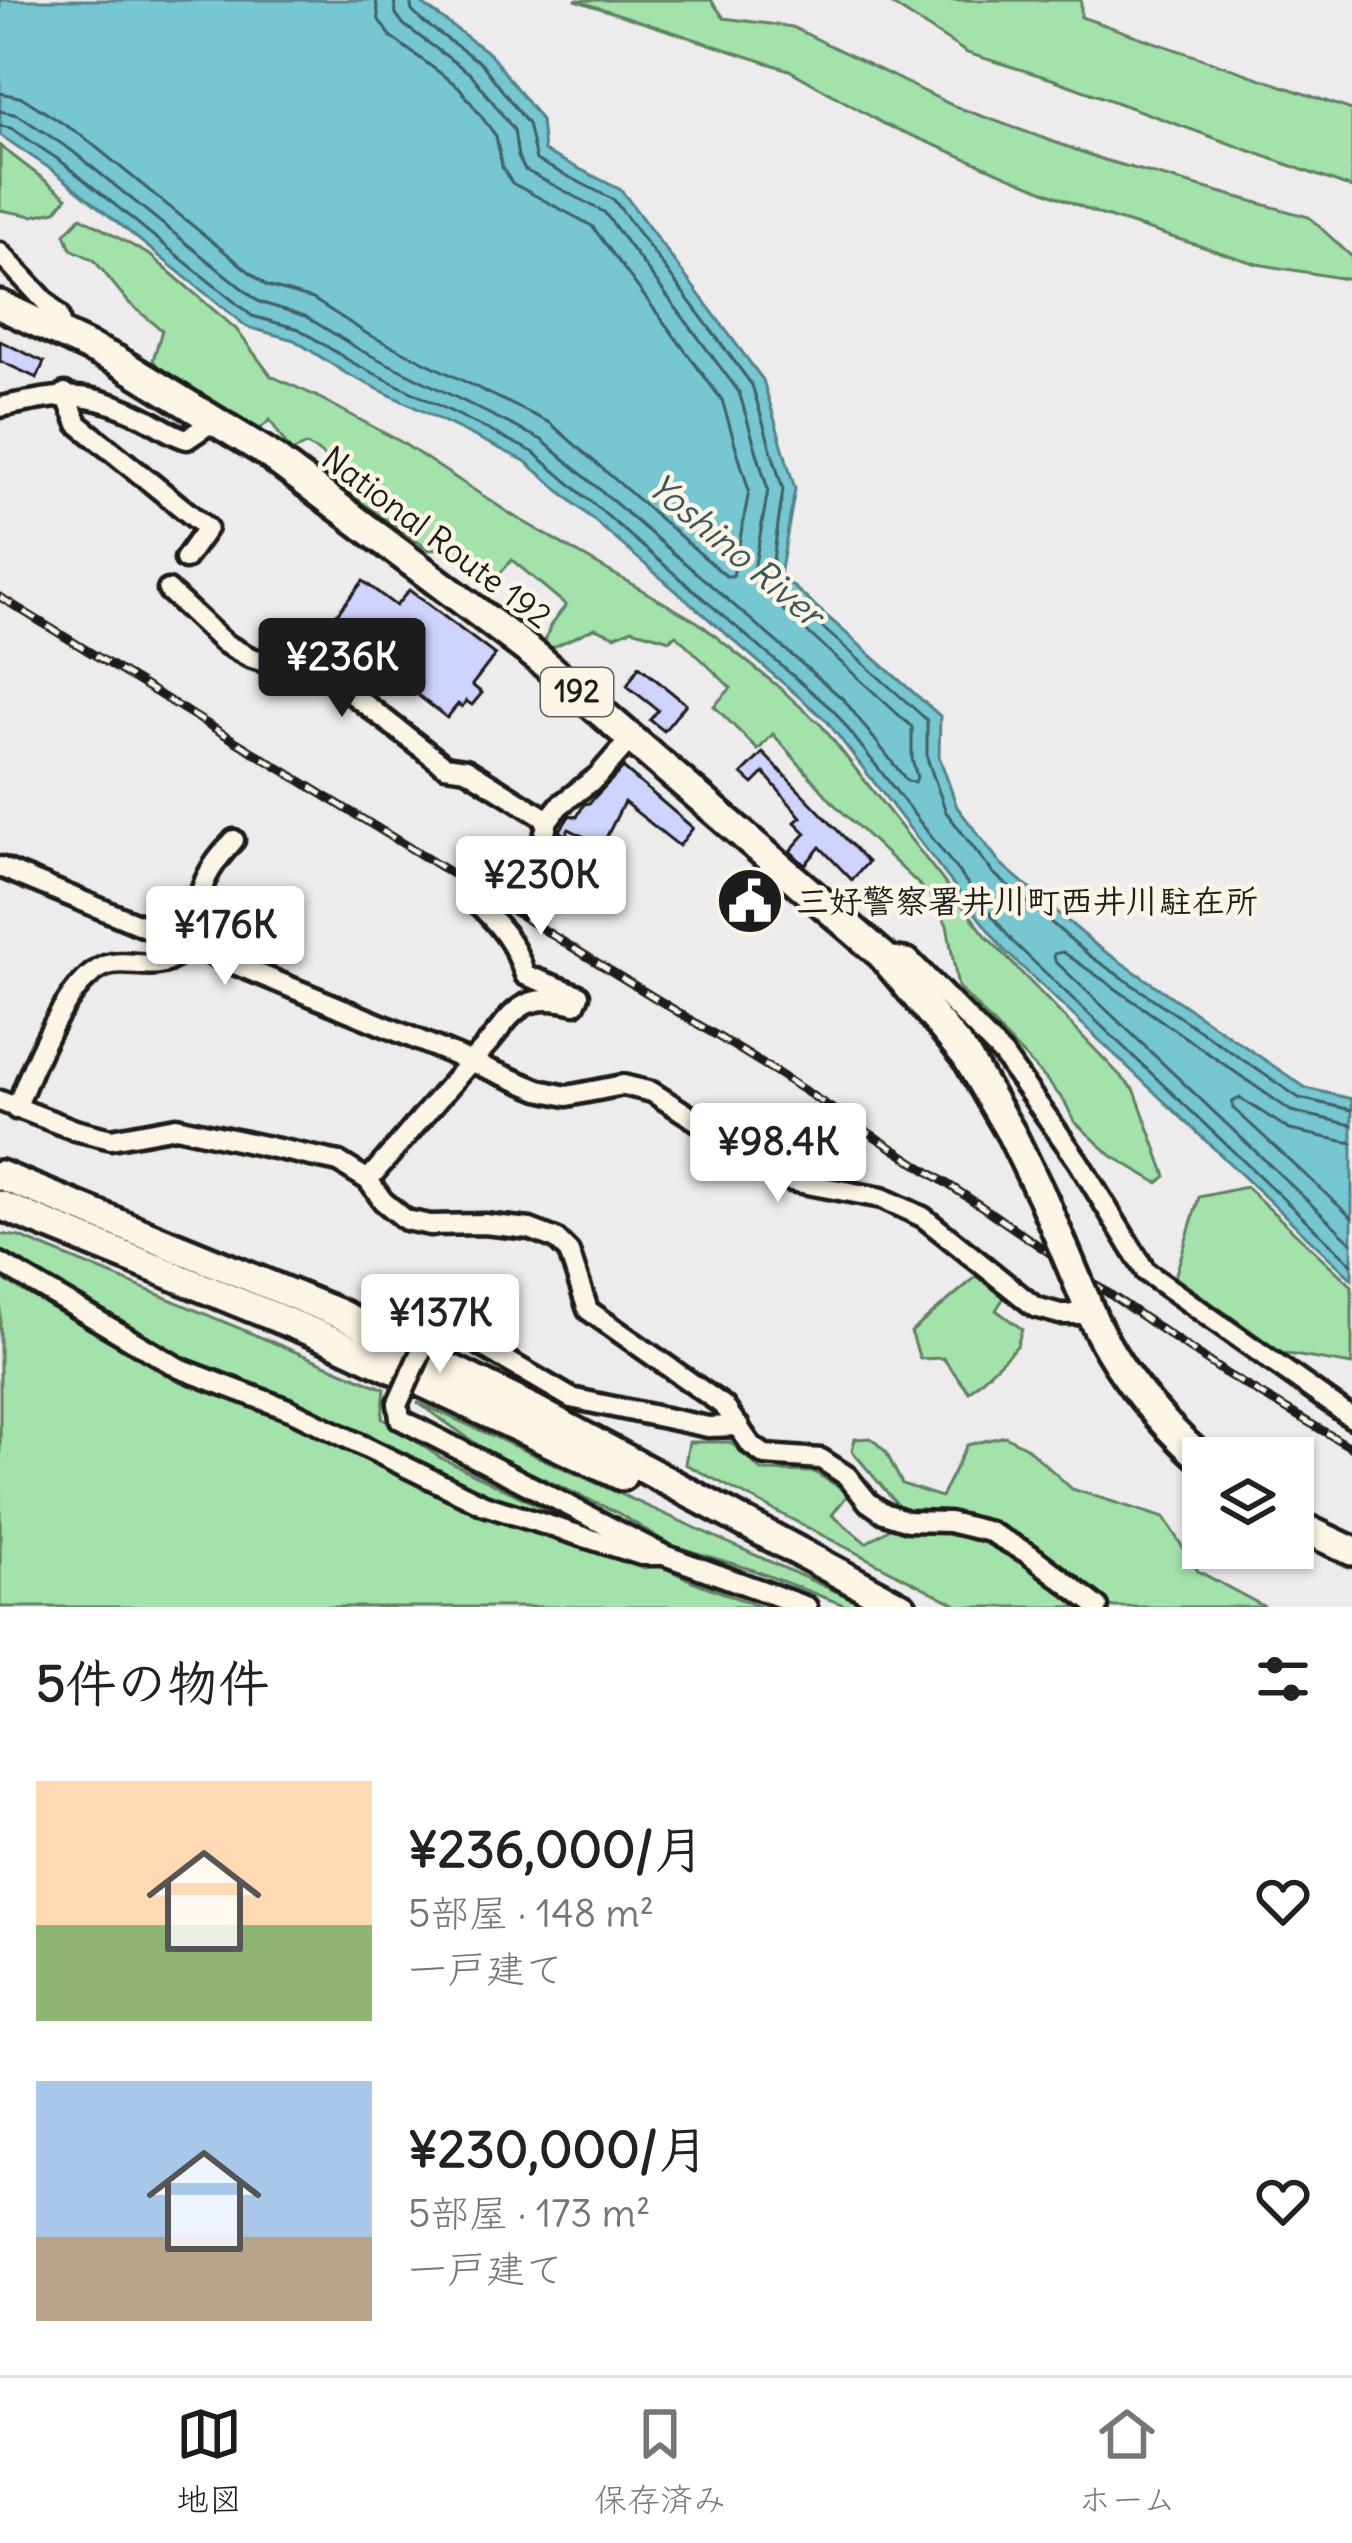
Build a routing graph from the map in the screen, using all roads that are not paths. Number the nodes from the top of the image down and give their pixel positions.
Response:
1 (0, 253) edge
2 (0, 305) edge
3 (63, 335) junction
4 (65, 393) junction
5 (0, 407) edge
6 (215, 420) junction
7 (184, 560) dead end
8 (169, 590) dead end
9 (631, 738) junction
10 (548, 820) junction
11 (234, 840) dead end
12 (0, 867) edge
13 (184, 943) junction
14 (882, 955) junction
15 (470, 1062) junction
16 (8, 1105) edge
17 (0, 1174) edge
18 (368, 1180) junction
19 (0, 1205) edge
20 (0, 1263) edge
21 (1088, 1306) junction
22 (1352, 1418) edge
23 (739, 1426) junction
24 (1182, 1438) edge
25 (1314, 1533) edge
26 (1352, 1551) edge
27 (664, 1555) junction
28 (855, 1582) junction
29 (807, 1607) edge
30 (902, 1607) edge
31 (1098, 1607) edge

1 - 3 street
2 - 3 highway, National Route 192 / 192
3 - 6 highway, National Route 192 / 192
4 - 5 street
4 - 6 street
4 - 7 street
6 - 9 highway, National Route 192 / 192
8 - 10 street
9 - 10 street
9 - 14 highway, National Route 192 / 192
10 - 15 street
11 - 13 street
12 - 13 street
13 - 15 street
13 - 16 street
14 - 21 highway, National Route 192 / 192, bridge
14 - 22 street
15 - 18 street
15 - 21 street
16 - 18 street
17 - 28 highway
18 - 23 street
19 - 28 highway
20 - 27 street
21 - 24 highway, National Route 192 / 192
23 - 27 street, bridge
23 - 31 street
25 - 26 highway
27 - 29 street
28 - 30 highway

